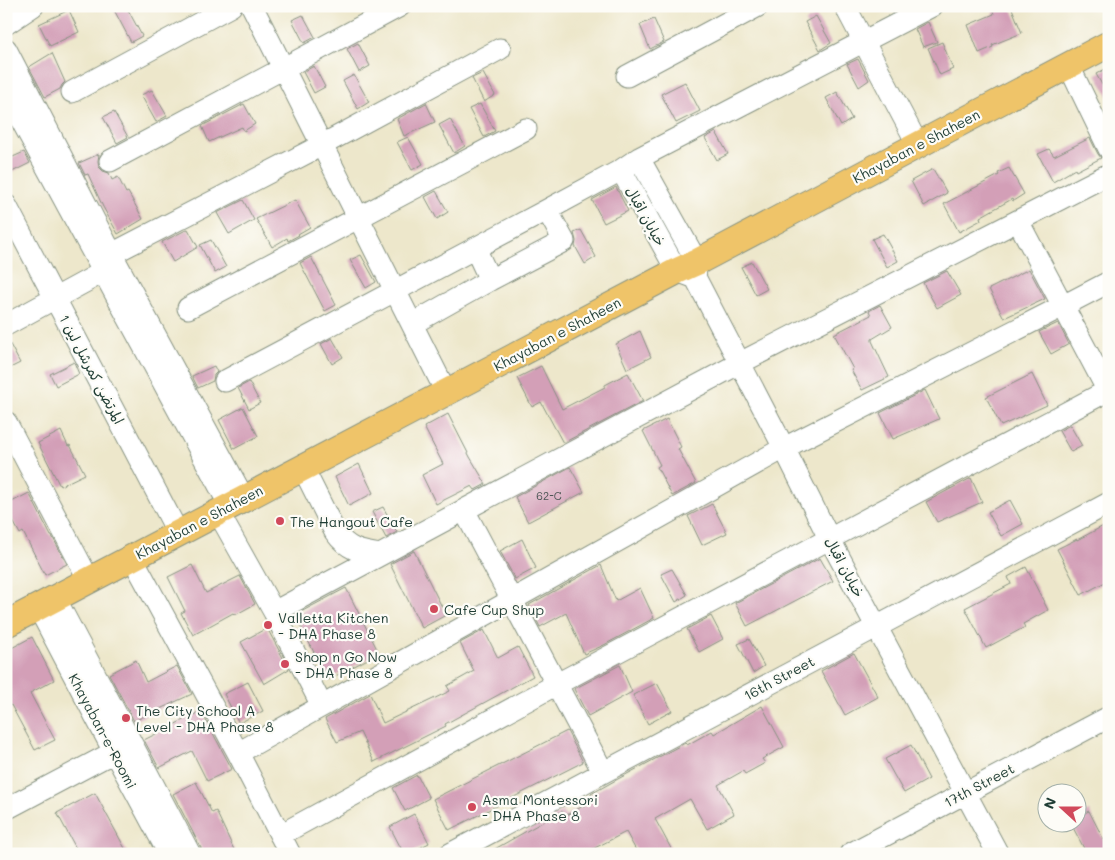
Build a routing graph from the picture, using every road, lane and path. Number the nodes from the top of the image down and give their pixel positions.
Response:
1 (33, 6) edge
2 (231, 6) edge
3 (252, 6) edge
4 (400, 6) edge
5 (758, 6) edge
6 (845, 6) edge
7 (932, 6) edge
8 (6, 24) edge
9 (864, 42) junction
10 (1109, 44) edge
11 (6, 49) edge
12 (500, 49) dead end
13 (1068, 66) junction
14 (284, 68) junction
15 (627, 76) dead end
16 (6, 92) edge
17 (72, 92) dead end
18 (526, 129) dead end
19 (322, 145) junction
20 (918, 145) junction
21 (1109, 149) edge
22 (639, 158) junction
23 (110, 161) dead end
24 (621, 170) junction
25 (1109, 174) edge
26 (6, 205) edge
27 (547, 210) junction
28 (359, 218) junction
29 (1018, 221) junction
30 (475, 248) junction
31 (107, 263) junction
32 (690, 270) junction
33 (490, 280) junction
34 (1109, 282) edge
35 (395, 291) junction
36 (55, 299) junction
37 (1063, 306) junction
38 (188, 308) dead end
39 (412, 324) junction
40 (6, 325) edge
41 (740, 363) junction
42 (225, 381) dead end
43 (1108, 391) edge
44 (446, 392) junction
45 (6, 422) edge
46 (784, 448) junction
47 (303, 468) junction
48 (1109, 503) edge
49 (231, 506) junction
50 (464, 510) junction
51 (178, 533) junction
52 (829, 538) junction
53 (380, 555) junction
54 (132, 557) junction
55 (88, 580) junction
56 (512, 599) junction
57 (46, 602) junction
58 (274, 612) junction
59 (7, 622) edge
60 (877, 626) junction
61 (557, 684) junction
62 (322, 706) junction
63 (1109, 717) edge
64 (114, 752) junction
65 (238, 752) junction
66 (603, 772) junction
67 (966, 792) junction
68 (6, 809) edge
69 (280, 835) junction
70 (169, 854) edge
71 (190, 854) edge
72 (290, 854) edge
73 (450, 854) edge
74 (850, 854) edge
75 (998, 854) edge

1 - 8 street
2 - 17 street
3 - 14 street
4 - 14 street
5 - 15 street
6 - 9 street
7 - 9 street
9 - 20 street
9 - 22 street
10 - 13 main road, Khayaban e Shaheen
11 - 31 street
12 - 19 street
13 - 20 main road, Khayaban e Shaheen
13 - 21 street
14 - 19 street
14 - 23 street
16 - 31 street
18 - 28 street
19 - 28 street
19 - 31 street
20 - 32 main road, Khayaban e Shaheen
22 - 24 street
22 - 32 street, خیابان اقبال
24 - 27 street
24 - 32 street, خیابان اقبال
25 - 29 street
26 - 36 street, المرتضیٰ کمرشل لین 1
27 - 30 street
27 - 33 street
28 - 35 street
28 - 38 street
29 - 37 street
29 - 41 street
30 - 33 street
30 - 35 street
31 - 36 street
31 - 49 street
32 - 41 street, خیابان اقبال
32 - 44 main road, Khayaban e Shaheen
33 - 39 street
34 - 37 street
35 - 39 street
35 - 42 street
36 - 40 street
36 - 51 street, المرتضیٰ کمرشل لین 1
37 - 43 street
37 - 46 street
39 - 44 street
41 - 46 street, خیابان اقبال
41 - 50 street
43 - 52 street
44 - 47 main road, Khayaban e Shaheen
45 - 55 street
46 - 52 street, خیابان اقبال
46 - 56 street
47 - 49 main road, Khayaban e Shaheen
47 - 53 street
48 - 60 street, 16th Street
49 - 51 main road, Khayaban e Shaheen
49 - 58 street
50 - 53 street
50 - 56 street
51 - 54 main road, Khayaban e Shaheen
52 - 60 street, خیابان اقبال
52 - 61 street
53 - 58 street
54 - 55 main road, Khayaban e Shaheen
54 - 65 street
55 - 57 main road, Khayaban e Shaheen
56 - 61 street
56 - 62 street
57 - 59 main road, Khayaban e Shaheen
57 - 64 street, Khayaban-e-Roomi
57 - 71 street, Khayaban-e-Roomi
58 - 62 street
60 - 66 street, 16th Street
60 - 67 street, خیابان اقبال
61 - 66 street
61 - 69 street
62 - 65 street
63 - 67 street, 17th Street
64 - 68 street
64 - 70 street, Khayaban-e-Roomi
65 - 69 street
66 - 73 street, 16th Street
67 - 74 street, 17th Street
67 - 75 street, خیابان اقبال
69 - 72 street

